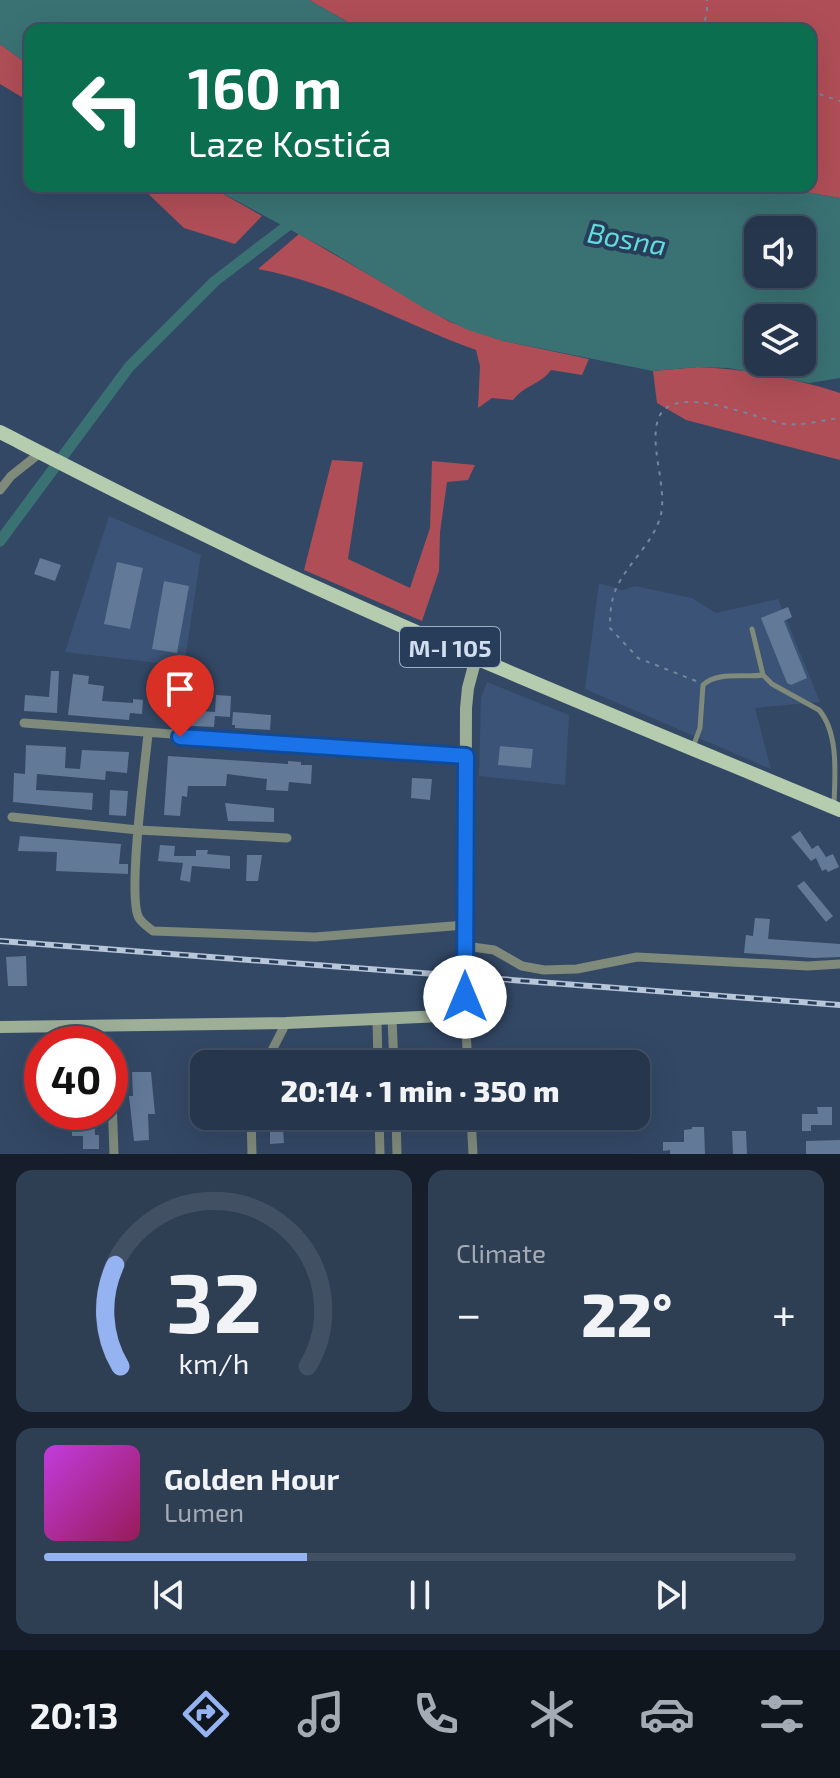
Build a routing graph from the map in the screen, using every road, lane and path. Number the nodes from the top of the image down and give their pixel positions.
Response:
1 (707, 0) edge
2 (703, 24) edge
3 (816, 93) edge
4 (840, 101) edge
5 (840, 418) edge
6 (0, 432) edge
7 (44, 456) junction
8 (0, 490) edge
9 (752, 629) dead end
10 (476, 658) junction
11 (763, 675) junction
12 (703, 685) junction
13 (24, 723) dead end
14 (148, 734) junction
15 (693, 748) junction
16 (466, 756) junction
17 (837, 809) edge
18 (12, 817) dead end
19 (138, 830) junction
20 (287, 838) dead end
21 (465, 925) junction
22 (465, 946) junction
23 (840, 964) edge
24 (465, 1015) junction
25 (392, 1019) junction
26 (377, 1020) junction
27 (286, 1023) junction
28 (109, 1024) joint
29 (0, 1027) edge
30 (272, 1050) edge
31 (378, 1050) edge
32 (393, 1050) edge
33 (467, 1050) edge
34 (113, 1130) edge
35 (251, 1130) edge
36 (379, 1130) edge
37 (396, 1130) edge
38 (472, 1130) edge
39 (114, 1154) edge
40 (252, 1154) edge
41 (380, 1154) edge
42 (397, 1154) edge
43 (473, 1154) edge

1 - 2 path
3 - 4 path
5 - 12 path
6 - 7 main road, M-I 105
7 - 8 street
7 - 10 main road, M-I 105
9 - 11 lane
10 - 15 main road, M-I 105
10 - 16 street
11 - 12 lane
11 - 17 lane
12 - 15 lane
13 - 14 street
14 - 16 street
14 - 19 street
15 - 17 main road, M-I 105
16 - 21 street
18 - 19 street
19 - 20 street
19 - 21 street
21 - 22 street
22 - 23 street
22 - 24 street
24 - 25 street
24 - 33 street
25 - 26 street
25 - 32 street
26 - 27 street
26 - 31 street
27 - 28 street
27 - 30 street
28 - 29 street
34 - 39 street
35 - 40 street
36 - 41 street
37 - 42 street
38 - 43 street

